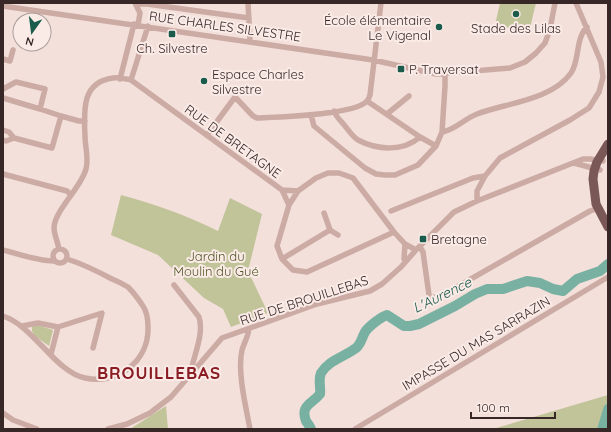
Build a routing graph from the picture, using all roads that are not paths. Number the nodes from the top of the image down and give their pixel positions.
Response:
1 (248, 3) edge
2 (381, 3) edge
3 (555, 3) edge
4 (576, 3) edge
5 (136, 4) edge
6 (3, 6) edge
7 (249, 18) junction
8 (136, 25) junction
9 (148, 26) junction
10 (587, 27) junction
11 (250, 41) junction
12 (13, 52) edge
13 (3, 60) edge
14 (373, 60) junction
15 (445, 74) junction
16 (120, 79) junction
17 (132, 80) junction
18 (3, 89) edge
19 (409, 96) dead end
20 (3, 98) edge
21 (367, 101) junction
22 (40, 109) junction
23 (334, 111) junction
24 (387, 114) junction
25 (311, 115) junction
26 (61, 116) junction
27 (85, 121) junction
28 (3, 130) edge
29 (442, 132) junction
30 (207, 135) junction
31 (420, 137) junction
32 (14, 138) junction
33 (3, 140) edge
34 (608, 144) edge
35 (436, 146) junction
36 (601, 163) edge
37 (3, 174) edge
38 (485, 176) junction
39 (282, 190) junction
40 (298, 191) junction
41 (71, 195) junction
42 (477, 201) junction
43 (289, 205) junction
44 (599, 208) junction
45 (391, 211) dead end
46 (324, 213) dead end
47 (608, 227) edge
48 (330, 230) junction
49 (394, 232) junction
50 (338, 235) dead end
51 (405, 244) junction
52 (418, 248) junction
53 (59, 249) junction
54 (3, 250) edge
55 (67, 259) junction
56 (282, 259) junction
57 (54, 261) junction
58 (406, 261) junction
59 (608, 277) edge
60 (174, 285) dead end
61 (3, 316) edge
62 (22, 326) junction
63 (58, 327) junction
64 (249, 330) junction
65 (93, 348) dead end
66 (51, 354) junction
67 (191, 375) junction
68 (3, 413) edge
69 (37, 429) edge
70 (108, 429) edge
71 (250, 429) edge
72 (355, 429) edge

1 - 7 street
2 - 14 street
3 - 15 street, RUE CHARLES SILVESTRE
4 - 10 street
5 - 7 street
5 - 8 street
6 - 8 street, RUE CHARLES SILVESTRE
7 - 11 street
8 - 9 street, RUE CHARLES SILVESTRE
8 - 16 street
9 - 11 street, RUE CHARLES SILVESTRE
9 - 17 street
10 - 29 street
10 - 38 street
11 - 14 street, RUE CHARLES SILVESTRE
12 - 13 street
14 - 15 street, RUE CHARLES SILVESTRE
14 - 21 street
15 - 29 street
16 - 17 street
16 - 27 street
17 - 30 street, RUE DE BRETAGNE
18 - 22 street
19 - 24 street
20 - 22 street
21 - 23 street
21 - 24 street
22 - 26 street
23 - 25 street
23 - 31 street
24 - 31 street
25 - 30 street
25 - 35 street
26 - 27 street
26 - 32 street
27 - 41 street
28 - 32 street
29 - 35 street
30 - 39 street, RUE DE BRETAGNE
31 - 35 street
32 - 33 street
34 - 36 main road
36 - 42 street, RUE DE BROUILLEBAS
36 - 44 main road
37 - 41 street
38 - 42 street
38 - 45 street
39 - 40 street, RUE DE BRETAGNE
39 - 43 street
40 - 43 street
40 - 49 street
41 - 53 street
42 - 52 street, RUE DE BROUILLEBAS
43 - 56 street
44 - 47 main road
44 - 52 street
46 - 48 street
48 - 50 street
48 - 56 street
49 - 51 street
49 - 56 street
51 - 52 street
51 - 58 street
52 - 58 street, RUE DE BROUILLEBAS
53 - 55 street
53 - 57 street
54 - 57 street
55 - 57 street
55 - 66 street
58 - 64 street, RUE DE BROUILLEBAS
59 - 72 street, IMPASSE DU MAS SARRAZIN
60 - 67 street
61 - 62 street
62 - 63 street
62 - 66 street
63 - 65 street
63 - 66 street
64 - 67 street, RUE DE BROUILLEBAS
64 - 71 street
67 - 70 street, RUE DE BROUILLEBAS
68 - 69 street

